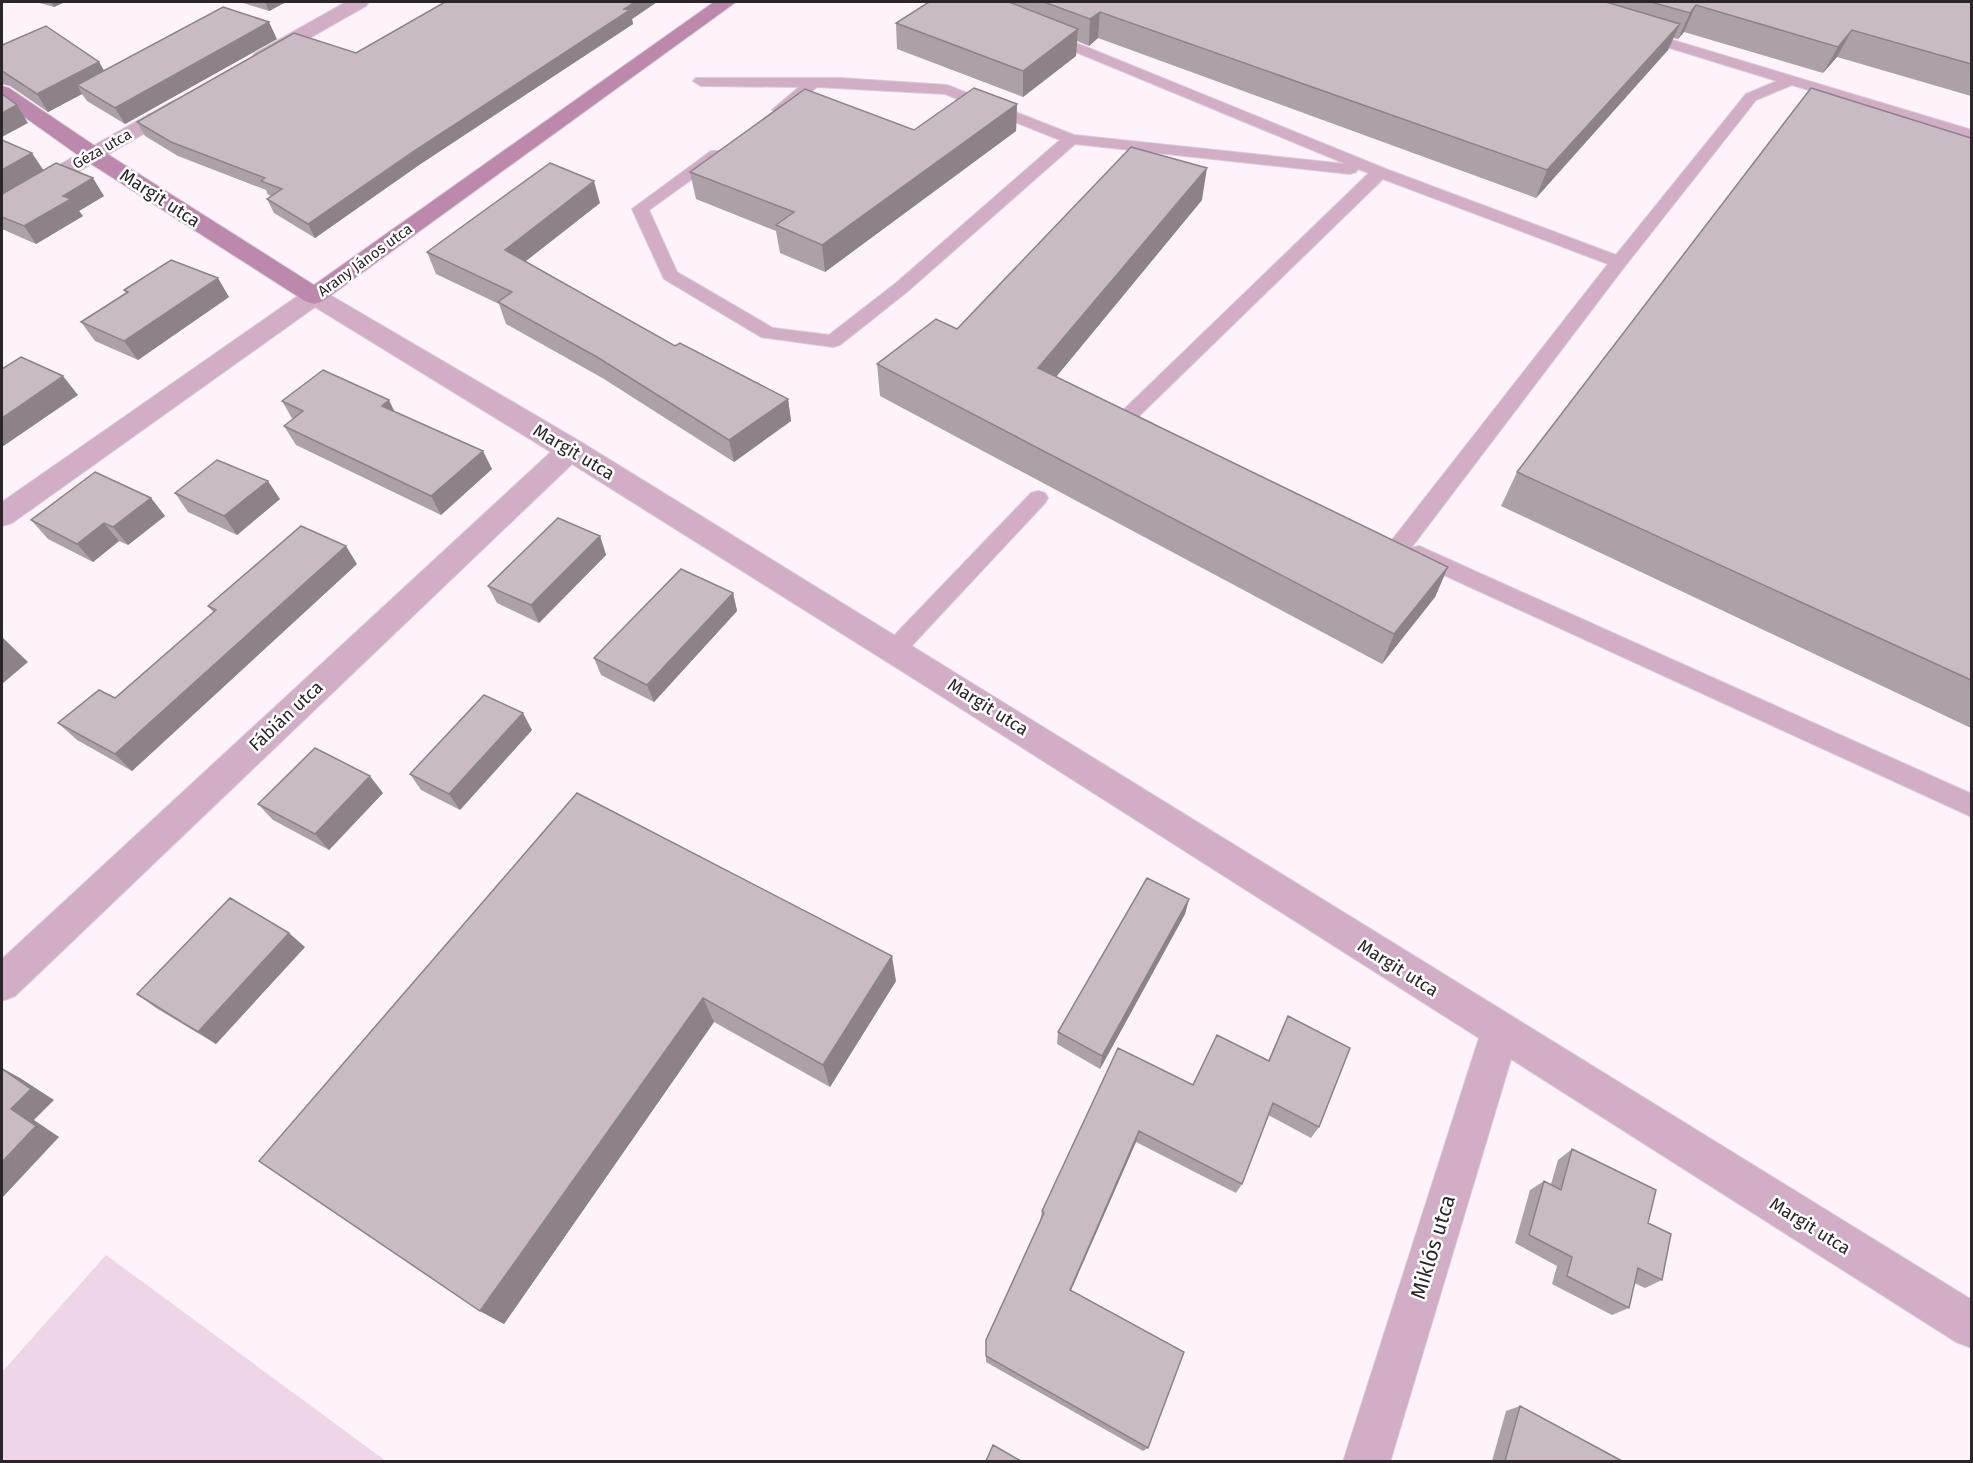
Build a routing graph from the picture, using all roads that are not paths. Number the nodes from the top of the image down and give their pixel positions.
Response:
1 (359, 2) edge
2 (726, 2) edge
3 (1030, 28) edge
4 (1623, 29) edge
5 (246, 66) edge
6 (1791, 80) junction
7 (700, 81) dead end
8 (813, 83) junction
9 (2, 92) edge
10 (195, 96) edge
11 (765, 121) edge
12 (1971, 135) edge
13 (1071, 139) junction
14 (726, 148) edge
15 (93, 154) junction
16 (1380, 172) junction
17 (2, 206) edge
18 (1619, 262) junction
19 (314, 296) junction
20 (1166, 438) edge
21 (571, 449) junction
22 (1038, 498) dead end
23 (2, 516) edge
24 (1379, 536) edge
25 (1400, 546) junction
26 (896, 649) junction
27 (1971, 806) edge
28 (2, 983) edge
29 (1500, 1033) junction
30 (1971, 1326) edge
31 (1366, 1461) edge

1 - 5 street
2 - 19 street, Arany János utca
3 - 16 lane
4 - 6 lane
6 - 12 lane
6 - 18 lane
7 - 8 lane
8 - 11 lane
8 - 13 lane
9 - 15 street, Margit utca
10 - 15 street, Géza utca
13 - 14 lane
13 - 16 lane
15 - 17 street, Géza utca
15 - 19 street, Margit utca
16 - 18 lane
16 - 20 lane
18 - 25 lane
19 - 21 street, Margit utca
19 - 23 street, Arany János utca
21 - 26 street, Margit utca
21 - 28 street, Fábián utca
22 - 26 lane
24 - 25 lane
25 - 27 lane
26 - 29 street, Margit utca
29 - 30 street, Margit utca
29 - 31 street, Miklós utca

